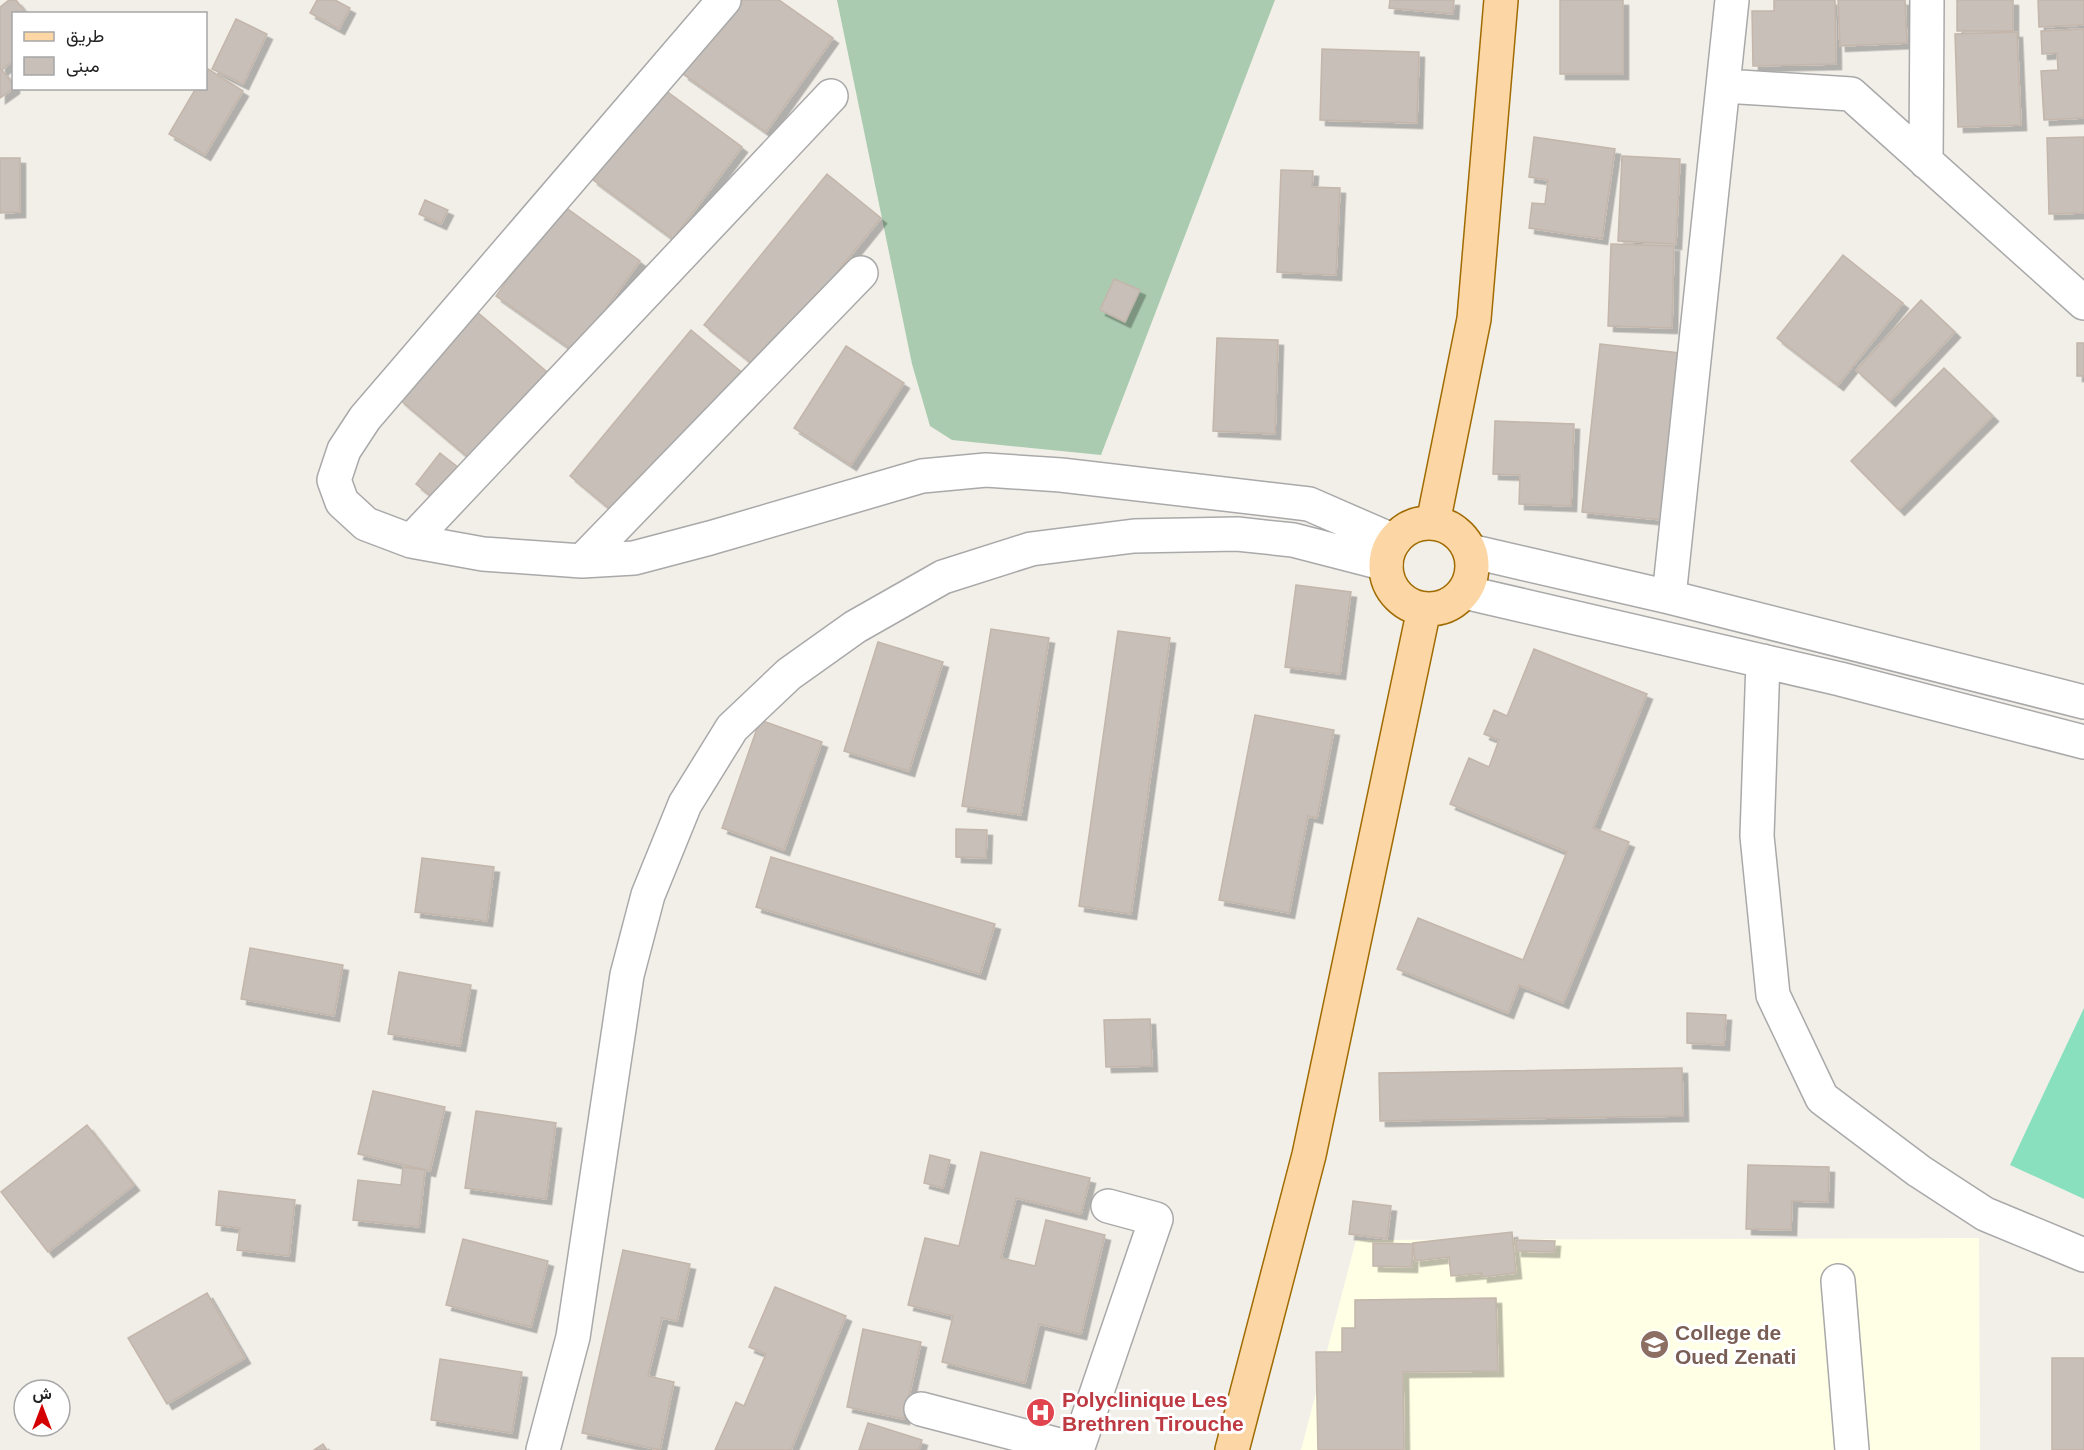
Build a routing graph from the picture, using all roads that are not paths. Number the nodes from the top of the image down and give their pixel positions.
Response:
1 (724, 0) edge
2 (1501, 0) edge
3 (1732, 0) edge
4 (1927, 0) edge
5 (1724, 86) junction
6 (831, 96) dead end
7 (1926, 162) junction
8 (861, 273) dead end
9 (2084, 303) edge
10 (1433, 523) junction
11 (411, 541) junction
12 (1470, 551) junction
13 (1390, 553) junction
14 (582, 561) junction
15 (1464, 592) junction
16 (1669, 597) junction
17 (1424, 609) junction
18 (1763, 661) junction
19 (2084, 702) edge
20 (2084, 741) edge
21 (1108, 1206) dead end
22 (2084, 1255) edge
23 (1838, 1281) dead end
24 (921, 1409) dead end
25 (543, 1450) edge
26 (1077, 1450) edge
27 (1232, 1450) edge
28 (1852, 1450) edge

1 - 11 street
2 - 10 main road
3 - 5 street
4 - 7 street
5 - 7 street
5 - 16 street
6 - 11 street
7 - 9 street
8 - 14 street
10 - 12 main road
10 - 13 main road
11 - 14 street
12 - 15 main road
12 - 16 street
13 - 14 street
13 - 17 main road
13 - 25 street
15 - 17 main road
15 - 18 street
16 - 19 street
17 - 27 main road
18 - 20 street
18 - 22 street
21 - 26 street
23 - 28 street
24 - 26 street

